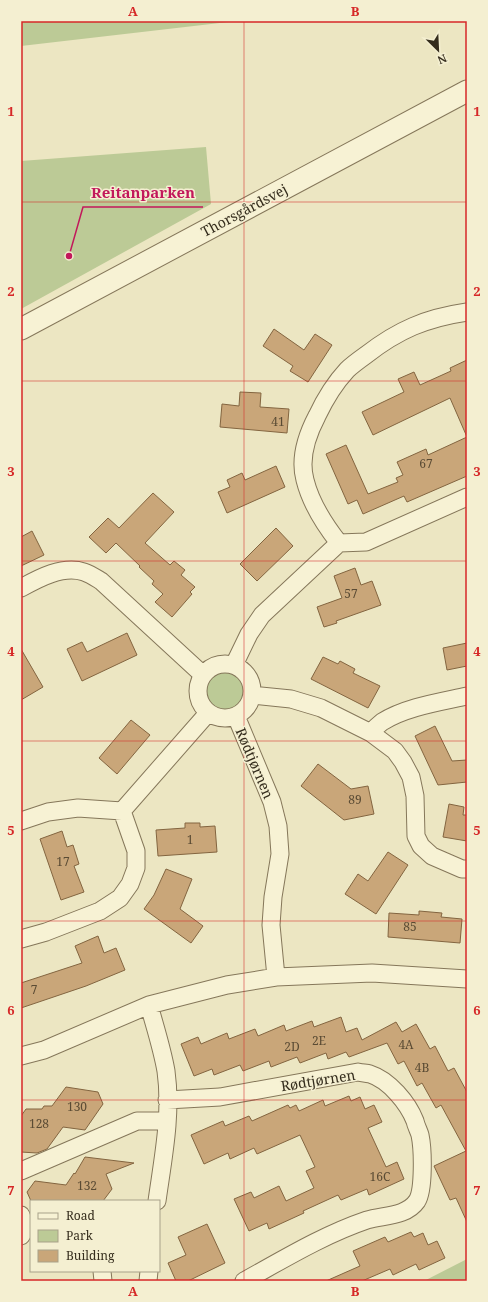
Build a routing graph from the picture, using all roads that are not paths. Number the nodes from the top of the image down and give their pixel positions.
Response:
1 (467, 91) edge
2 (467, 312) edge
3 (21, 329) edge
4 (467, 497) edge
5 (339, 543) junction
6 (21, 588) edge
7 (234, 665) junction
8 (202, 674) junction
9 (252, 695) junction
10 (467, 696) edge
11 (208, 713) junction
12 (236, 716) junction
13 (371, 733) junction
14 (122, 811) junction
15 (21, 821) edge
16 (467, 869) edge
17 (21, 939) edge
18 (276, 977) junction
19 (467, 979) edge
20 (149, 1006) junction
21 (21, 1056) edge
22 (167, 1100) junction
23 (167, 1121) junction
24 (21, 1171) edge
25 (157, 1200) edge
26 (21, 1215) edge
27 (21, 1236) edge
28 (244, 1281) edge

1 - 3 street, Thorsgårdsvej
2 - 5 street
4 - 5 street
5 - 7 street
6 - 8 street
7 - 8 street
7 - 9 street
8 - 11 street
9 - 12 street
9 - 13 street
10 - 13 street
11 - 12 street
11 - 14 street
12 - 18 street, Rødtjørnen
13 - 16 street
14 - 15 street
14 - 17 street
18 - 19 street
18 - 20 street
20 - 21 street
20 - 22 street
22 - 23 street
22 - 28 street, Rødtjørnen
23 - 24 street
23 - 25 street
26 - 27 street

